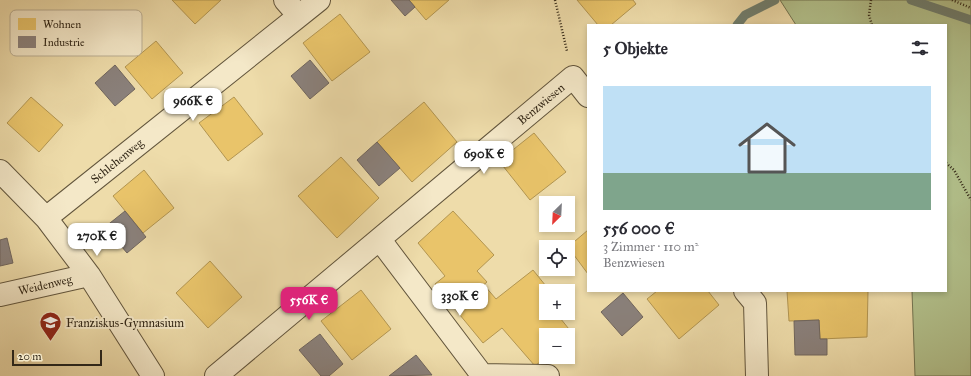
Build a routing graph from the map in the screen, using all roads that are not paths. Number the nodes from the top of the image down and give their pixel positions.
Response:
1 (285, 0) edge
2 (320, 0) edge
3 (299, 16) junction
4 (587, 95) edge
5 (0, 171) edge
6 (46, 218) junction
7 (380, 240) junction
8 (89, 275) junction
9 (746, 292) edge
10 (0, 295) edge
11 (153, 376) edge
12 (216, 376) edge
13 (548, 376) edge
14 (757, 376) edge

1 - 3 street
2 - 3 street, Schlehenweg
3 - 6 street, Schlehenweg
4 - 7 street, Benzwiesen
5 - 6 street
6 - 8 street
7 - 12 street, Benzwiesen
7 - 13 street
8 - 10 street, Weidenweg
8 - 11 street
9 - 14 street

